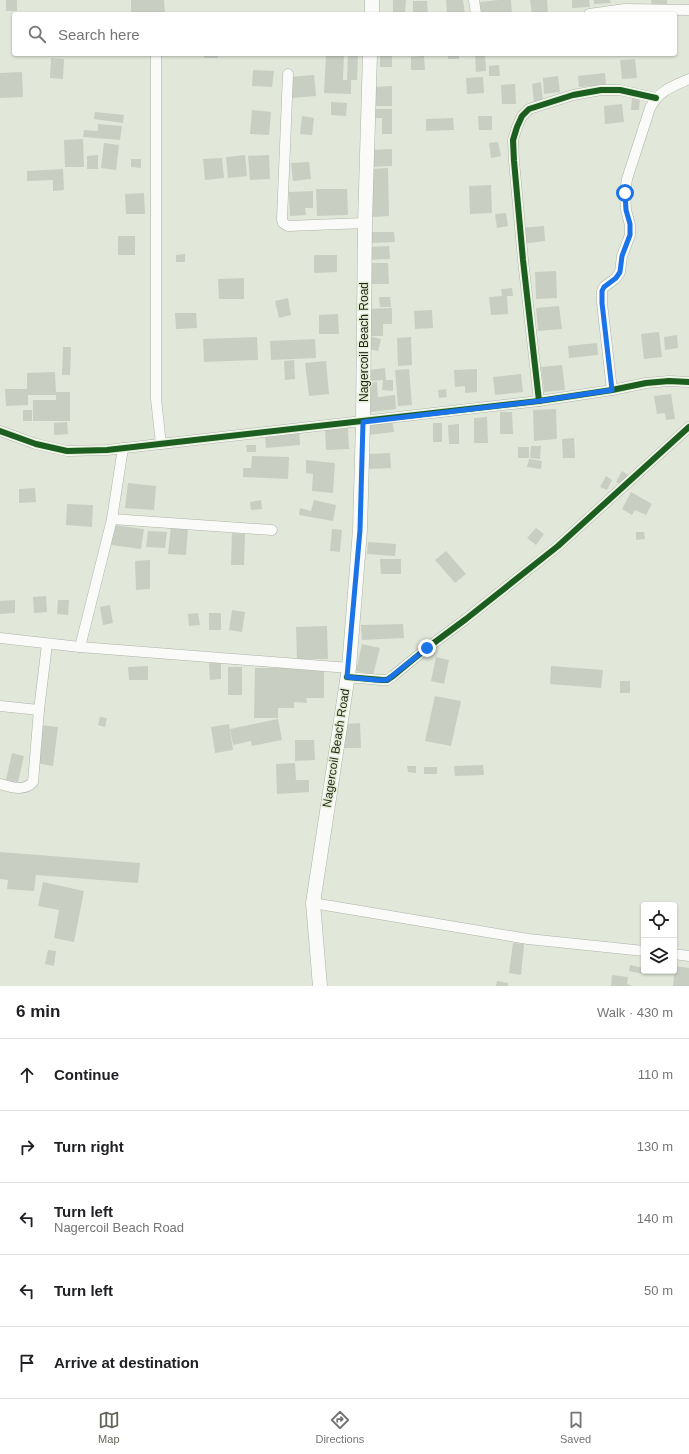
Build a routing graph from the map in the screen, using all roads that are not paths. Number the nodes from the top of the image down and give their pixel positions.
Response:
1 (372, 0) edge
2 (474, 0) edge
3 (689, 10) edge
4 (372, 12) edge
5 (476, 12) edge
6 (603, 12) edge
7 (370, 56) edge
8 (156, 57) dead end
9 (288, 74) dead end
10 (689, 80) edge
11 (656, 98) junction
12 (365, 223) junction
13 (689, 382) edge
14 (612, 390) junction
15 (539, 401) junction
16 (363, 422) junction
17 (689, 427) edge
18 (0, 431) edge
19 (161, 444) junction
20 (123, 448) junction
21 (112, 519) junction
22 (272, 530) dead end
23 (0, 638) edge
24 (46, 644) junction
25 (80, 648) junction
26 (348, 672) junction
27 (0, 706) edge
28 (39, 710) junction
29 (0, 784) edge
30 (313, 902) junction
31 (641, 951) edge
32 (677, 954) edge
33 (689, 956) edge
34 (320, 986) edge

1 - 4 main road
2 - 5 street
3 - 6 street
7 - 12 main road, Nagercoil Beach Road
8 - 19 street
9 - 12 street
10 - 11 street
11 - 14 street
11 - 15 street
12 - 16 main road, Nagercoil Beach Road
13 - 14 street
14 - 15 street
15 - 16 street
16 - 19 street
16 - 26 main road, Nagercoil Beach Road
17 - 26 street
18 - 20 street
19 - 20 street
20 - 21 street
21 - 22 street
21 - 25 street
23 - 24 street
24 - 25 street
24 - 28 street
25 - 26 street
26 - 30 main road, Nagercoil Beach Road
27 - 28 street
28 - 29 street
30 - 31 street
30 - 34 main road, Nagercoil Beach Road
32 - 33 street

